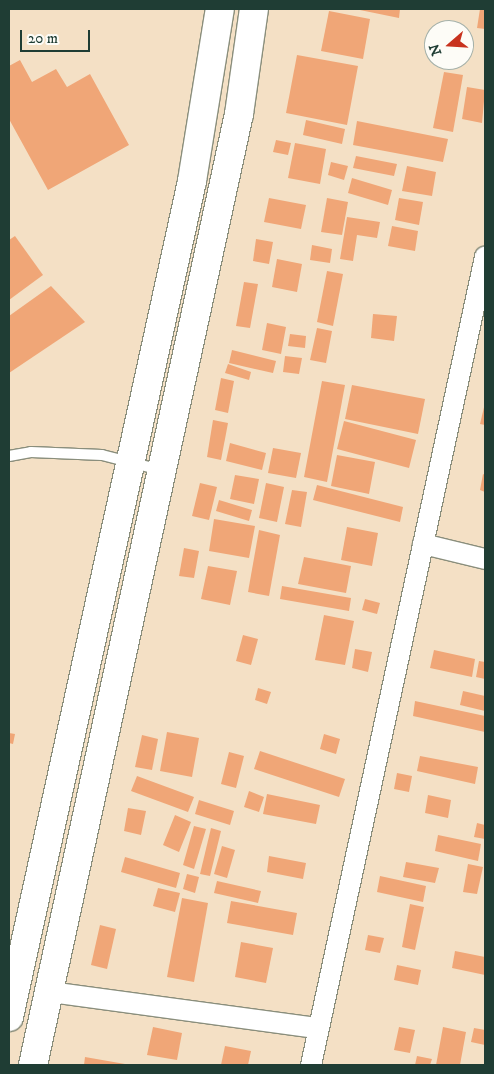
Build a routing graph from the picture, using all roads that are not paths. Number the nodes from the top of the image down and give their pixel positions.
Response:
1 (220, 9) edge
2 (254, 9) edge
3 (207, 102) junction
4 (239, 114) junction
5 (485, 257) edge
6 (9, 456) edge
7 (130, 463) junction
8 (162, 470) junction
9 (423, 544) junction
10 (485, 559) edge
11 (41, 864) junction
12 (76, 873) junction
13 (50, 992) junction
14 (9, 1017) edge
15 (318, 1028) junction
16 (33, 1065) edge
17 (311, 1065) edge

1 - 3 main road
2 - 4 main road
3 - 4 main road
3 - 7 main road
4 - 8 main road
5 - 9 street
6 - 7 lane
7 - 8 lane
7 - 11 main road
8 - 12 main road
9 - 10 street
9 - 15 street
11 - 12 main road
11 - 14 main road
12 - 13 main road
13 - 15 street
13 - 16 main road
15 - 17 street

